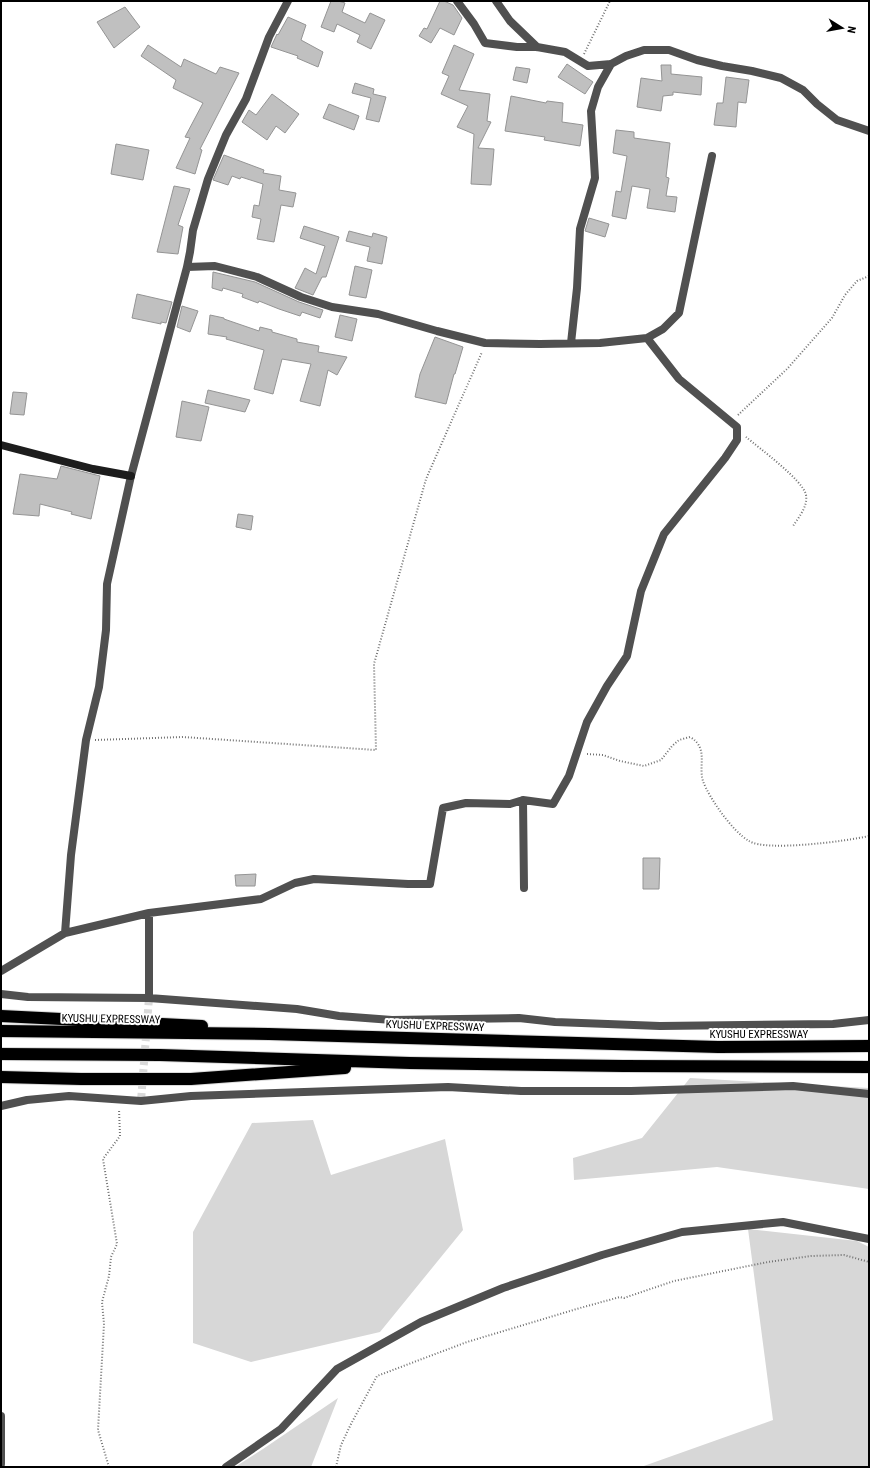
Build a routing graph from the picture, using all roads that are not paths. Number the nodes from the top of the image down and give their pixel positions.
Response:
1 (288, 1) edge
2 (457, 1) edge
3 (496, 1) edge
4 (537, 47) junction
5 (611, 64) junction
6 (869, 131) edge
7 (712, 156) dead end
8 (187, 267) junction
9 (647, 338) junction
10 (571, 343) junction
11 (1, 445) edge
12 (131, 476) junction
13 (524, 800) junction
14 (524, 888) dead end
15 (149, 913) junction
16 (65, 934) junction
17 (1, 971) edge
18 (1, 994) edge
19 (149, 998) junction
20 (1, 1016) edge
21 (869, 1020) edge
22 (1, 1031) edge
23 (269, 1034) junction
24 (869, 1046) edge
25 (1, 1054) edge
26 (410, 1063) junction
27 (869, 1067) edge
28 (1, 1077) edge
29 (81, 1079) junction
30 (1, 1084) edge
31 (869, 1094) edge
32 (1, 1106) edge
33 (869, 1239) edge
34 (1, 1416) edge
35 (1, 1464) edge
36 (226, 1467) edge

1 - 8 street
2 - 4 street
3 - 4 street
4 - 5 street
5 - 6 street
5 - 10 street
7 - 9 street
8 - 10 street
8 - 12 street
9 - 10 street
9 - 13 street
11 - 12 street
12 - 16 street
13 - 14 street
13 - 15 street
15 - 16 street
15 - 19 street
16 - 17 street
18 - 19 street
19 - 21 street
20 - 23 highway
22 - 23 highway, KYUSHU EXPRESSWAY
23 - 24 highway, KYUSHU EXPRESSWAY
25 - 26 highway
26 - 27 highway
26 - 29 highway
28 - 29 highway
29 - 30 highway
31 - 32 street
33 - 36 street
34 - 35 street

